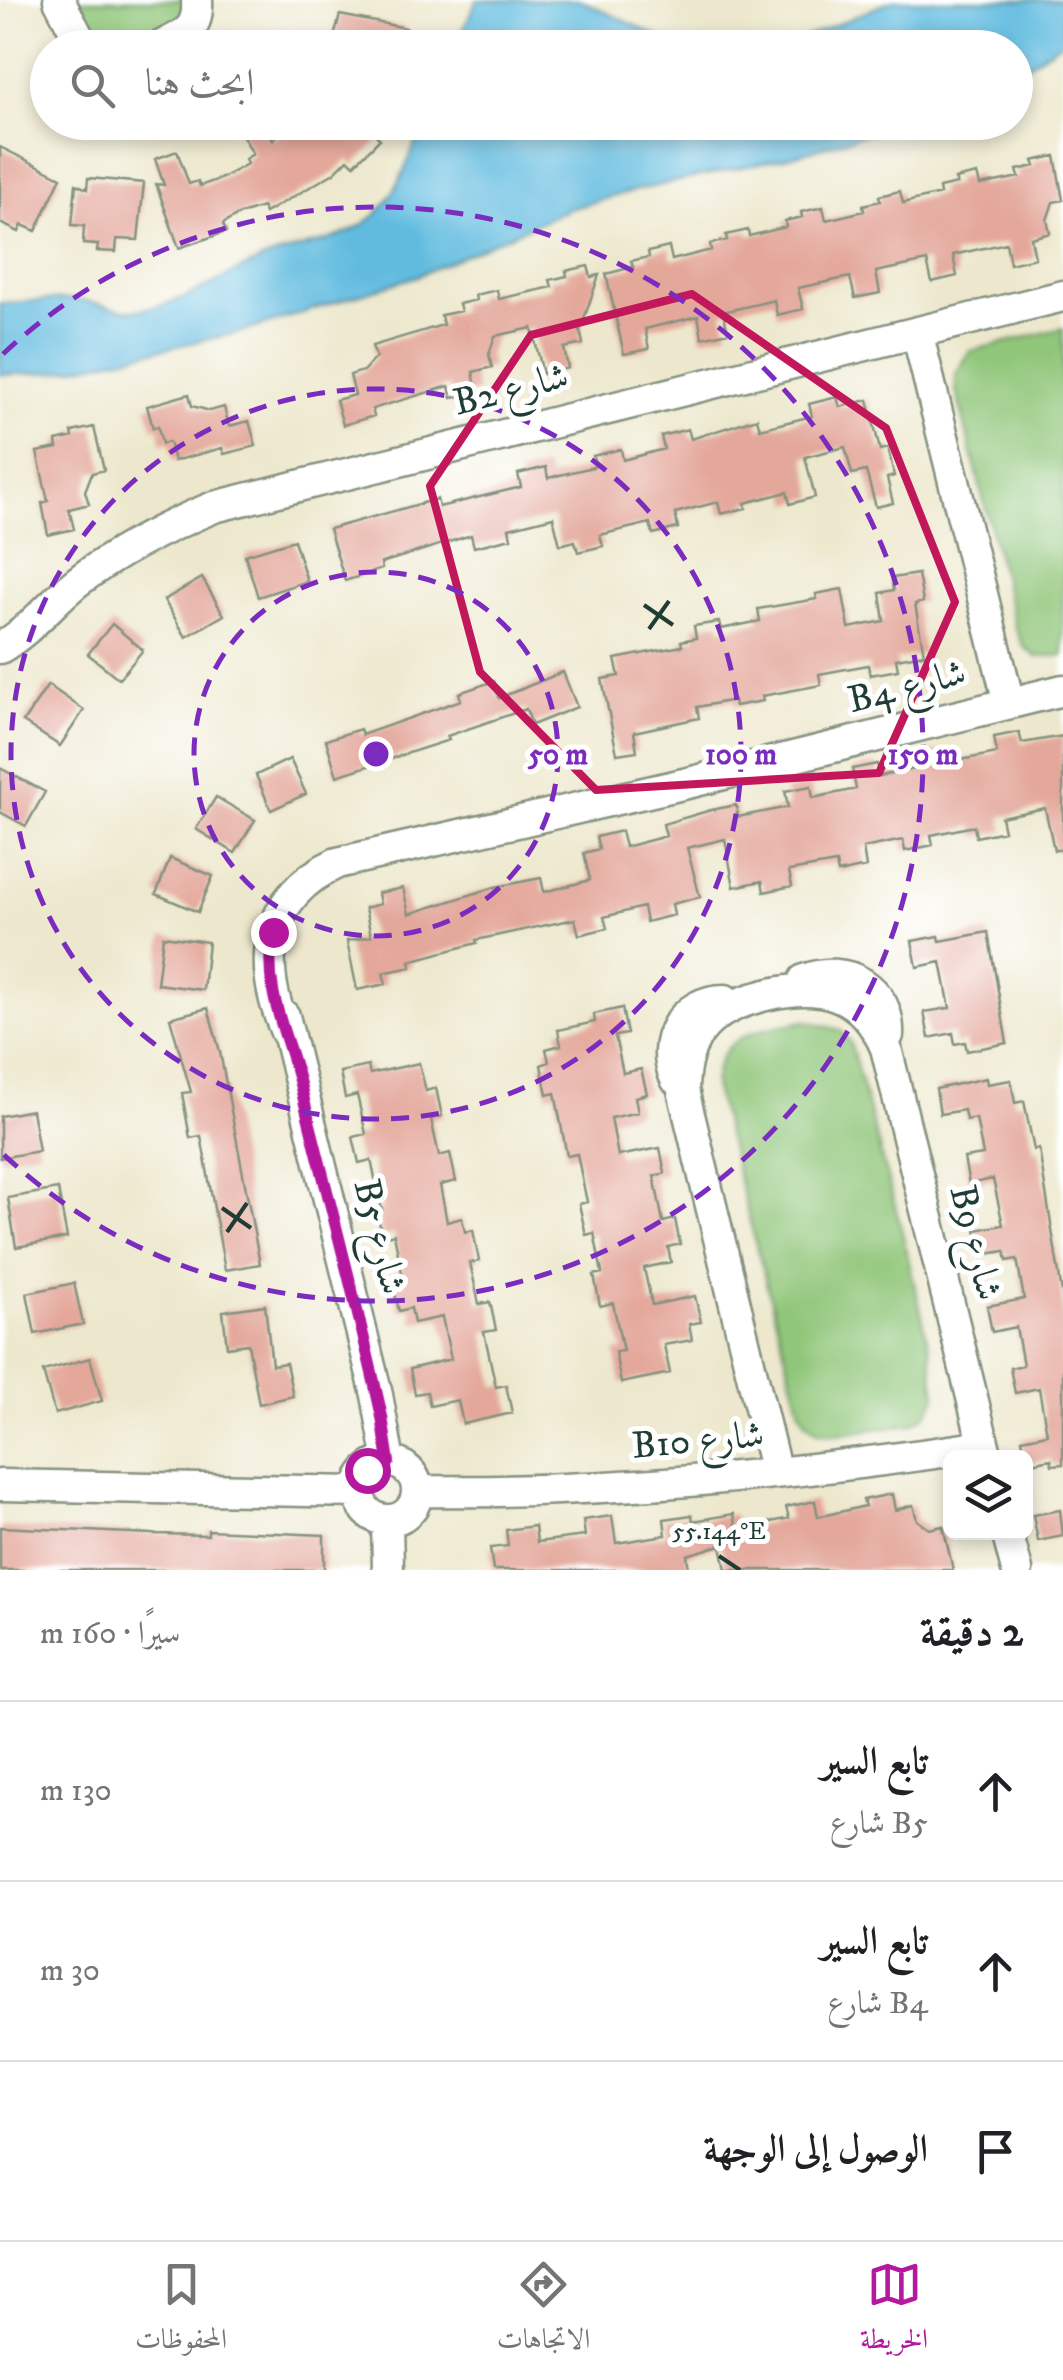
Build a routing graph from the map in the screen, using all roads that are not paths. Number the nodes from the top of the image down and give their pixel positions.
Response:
1 (59, 0) edge
2 (197, 0) edge
3 (75, 30) edge
4 (186, 30) edge
5 (1063, 296) edge
6 (917, 332) junction
7 (5, 650) edge
8 (1063, 690) edge
9 (1009, 704) junction
10 (286, 1032) joint
11 (985, 1450) edge
12 (943, 1456) edge
13 (389, 1462) junction
14 (776, 1474) junction
15 (0, 1485) edge
16 (417, 1491) junction
17 (359, 1492) junction
18 (388, 1521) junction
19 (1009, 1540) edge
20 (388, 1570) edge
21 (1018, 1570) edge

1 - 3 street
2 - 4 street
5 - 6 street, B2 شارع
6 - 7 street, B2 شارع
6 - 9 street
8 - 9 street, B4 شارع
9 - 10 street, B4 شارع
10 - 13 street, B5 شارع
11 - 14 street, B9 شارع
12 - 14 street, B10 شارع
13 - 16 street
13 - 17 street
14 - 16 street, B10 شارع
15 - 17 street
16 - 18 street
17 - 18 street
18 - 20 street
19 - 21 street

